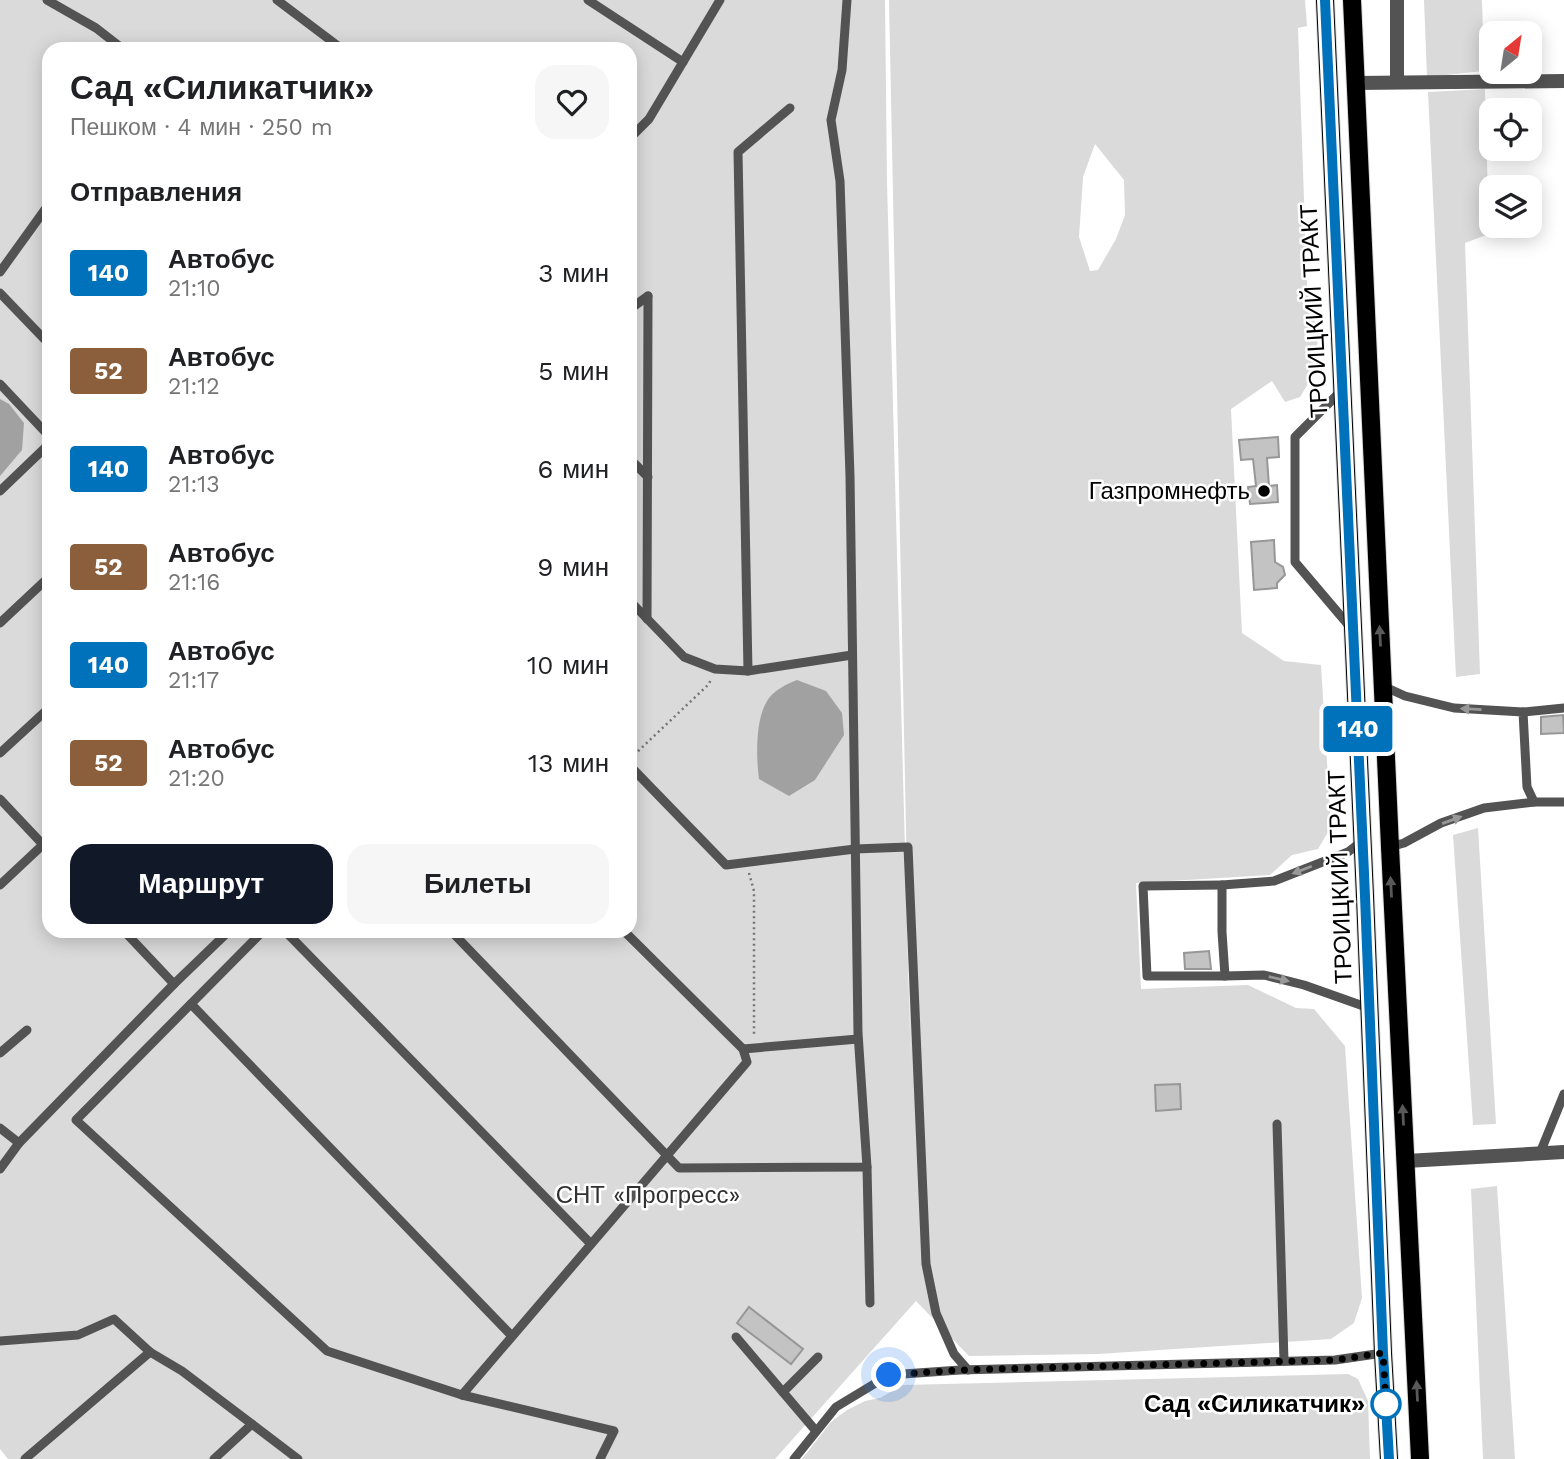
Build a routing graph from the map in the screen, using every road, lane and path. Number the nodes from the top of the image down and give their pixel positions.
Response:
1 (47, 0) edge
2 (276, 0) edge
3 (588, 0) edge
4 (720, 0) edge
5 (847, 0) edge
6 (1325, 0) edge
7 (1352, 0) edge
8 (1397, 0) edge
9 (114, 42) edge
10 (333, 42) edge
11 (683, 62) junction
12 (1564, 81) edge
13 (1397, 82) junction
14 (1355, 83) junction
15 (790, 107) dead end
16 (637, 131) edge
17 (42, 214) edge
18 (0, 272) edge
19 (0, 293) edge
20 (637, 304) edge
21 (42, 337) edge
22 (0, 384) edge
23 (1342, 390) junction
24 (42, 429) edge
25 (42, 451) edge
26 (637, 466) edge
27 (648, 477) junction
28 (0, 491) edge
29 (42, 584) edge
30 (637, 608) edge
31 (647, 619) junction
32 (0, 623) edge
33 (1353, 631) junction
34 (852, 654) junction
35 (715, 669) junction
36 (748, 671) junction
37 (1382, 686) junction
38 (1564, 709) edge
39 (1522, 712) junction
40 (42, 714) edge
41 (637, 752) edge
42 (0, 753) edge
43 (637, 773) edge
44 (0, 799) edge
45 (1534, 802) junction
46 (1564, 802) edge
47 (42, 840) edge
48 (1363, 841) junction
49 (1390, 847) junction
50 (42, 849) edge
51 (855, 849) junction
52 (746, 863) junction
53 (0, 885) edge
54 (1222, 885) junction
55 (131, 938) edge
56 (222, 938) edge
57 (256, 938) edge
58 (292, 938) edge
59 (458, 938) edge
60 (631, 938) edge
61 (1225, 976) junction
62 (174, 984) junction
63 (191, 1004) junction
64 (1370, 1009) junction
65 (27, 1030) dead end
66 (858, 1038) junction
67 (743, 1049) junction
68 (754, 1049) junction
69 (0, 1054) edge
70 (1564, 1094) edge
71 (1277, 1124) dead end
72 (0, 1128) edge
73 (19, 1143) junction
74 (1564, 1152) edge
75 (1540, 1153) junction
76 (667, 1155) junction
77 (1406, 1161) junction
78 (867, 1167) junction
79 (0, 1169) edge
80 (591, 1244) junction
81 (870, 1303) dead end
82 (512, 1336) junction
83 (736, 1337) dead end
84 (0, 1341) edge
85 (150, 1352) junction
86 (1383, 1353) junction
87 (818, 1357) dead end
88 (1284, 1361) junction
89 (968, 1370) junction
90 (783, 1392) junction
91 (462, 1395) junction
92 (252, 1424) junction
93 (816, 1431) junction
94 (25, 1459) edge
95 (214, 1459) edge
96 (298, 1459) edge
97 (600, 1459) edge
98 (794, 1459) edge
99 (1389, 1459) edge
100 (1420, 1459) edge

1 - 9 lane
2 - 10 lane
3 - 11 lane
4 - 11 lane
5 - 34 lane
6 - 23 main road, ТРОИЦКИЙ ТРАКТ
7 - 14 main road, ТРОИЦКИЙ ТРАКТ
8 - 13 street
11 - 16 lane
12 - 13 street
13 - 14 street
37 -> 14 main road, ТРОИЦКИЙ ТРАКТ
15 - 36 lane
17 - 18 lane
19 - 21 lane
20 - 27 lane
22 - 24 lane
23 - 33 main road, ТРОИЦКИЙ ТРАКТ
23 - 33 lane
25 - 28 lane
26 - 27 lane
27 - 31 lane
29 - 32 lane
30 - 31 lane
31 - 35 lane
33 - 48 main road, ТРОИЦКИЙ ТРАКТ
34 - 36 lane
34 - 51 lane
35 - 36 lane
35 - 41 path
39 -> 37 lane
37 - 49 main road, ТРОИЦКИЙ ТРАКТ
38 - 39 lane
39 - 45 lane
40 - 42 lane
43 - 52 lane
44 - 47 lane
45 - 46 lane
49 -> 45 lane
48 -> 54 lane
48 - 64 main road, ТРОИЦКИЙ ТРАКТ
77 -> 49 main road, ТРОИЦКИЙ ТРАКТ
50 - 53 lane
51 - 52 lane
51 - 66 lane
51 - 89 lane
52 - 68 path
54 - 61 lane
54 - 61 lane
55 - 62 lane
56 - 62 lane
57 - 63 lane
58 - 80 lane
59 - 76 lane
60 - 67 lane
61 -> 64 lane
62 - 73 lane
63 - 82 lane
63 - 91 lane
64 - 86 main road, ТРОИЦКИЙ ТРАКТ
65 - 69 lane
66 - 68 lane
66 - 78 lane
67 - 68 lane
67 - 76 lane
70 - 75 lane
71 - 88 lane
72 - 73 lane
73 - 79 lane
74 - 75 street
75 - 77 street
76 - 78 lane
76 - 80 lane
100 -> 77 main road, ТРОИЦКИЙ ТРАКТ
78 - 81 lane
80 - 82 lane
82 - 91 lane
83 - 90 lane
84 - 85 lane
85 - 92 lane
85 - 94 lane
86 - 88 lane
86 - 99 main road, ТРОИЦКИЙ ТРАКТ
87 - 90 lane
88 - 89 lane
89 - 93 lane
90 - 93 lane
91 - 97 lane
92 - 95 lane
92 - 96 lane
93 - 98 lane

